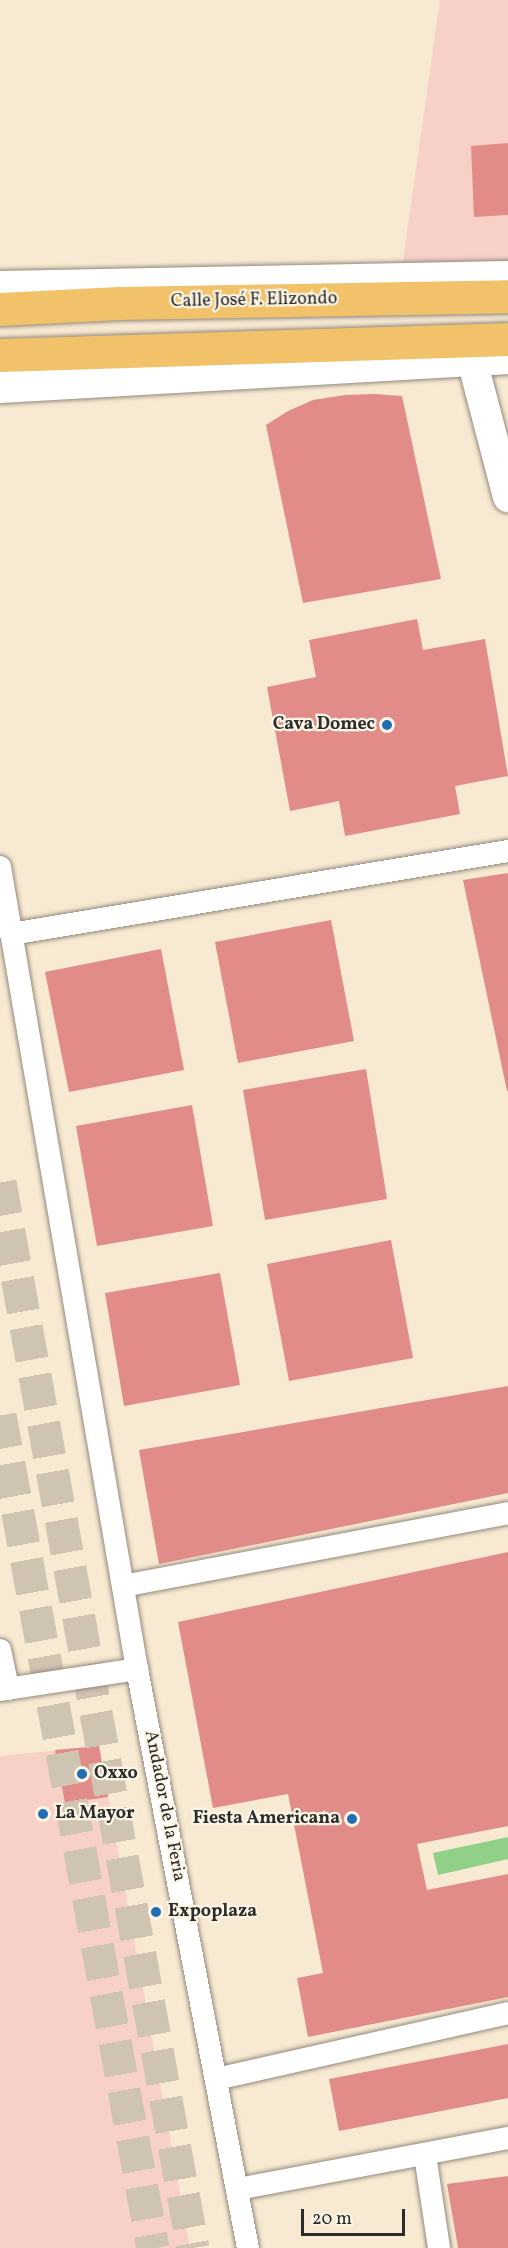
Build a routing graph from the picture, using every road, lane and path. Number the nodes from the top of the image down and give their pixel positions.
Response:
1 (40, 285) junction
2 (0, 286) edge
3 (505, 290) edge
4 (0, 304) edge
5 (0, 309) edge
6 (504, 345) edge
7 (0, 355) edge
8 (472, 360) junction
9 (0, 386) edge
10 (508, 497) edge
11 (508, 851) edge
12 (0, 867) edge
13 (11, 934) junction
14 (508, 1513) edge
15 (123, 1586) junction
16 (0, 1650) edge
17 (137, 1669) junction
18 (4, 1690) edge
19 (508, 2013) edge
20 (216, 2079) junction
21 (508, 2138) edge
22 (425, 2155) junction
23 (238, 2189) junction
24 (248, 2248) edge
25 (439, 2248) edge

1 - 2 street
1 - 3 street
1 - 4 street
3 - 5 main road, Calle José F. Elizondo
6 - 7 main road
6 - 8 street
8 - 9 street
8 - 10 street
11 - 13 street
12 - 13 street, Andador de la Feria
13 - 15 street, Andador de la Feria
14 - 15 street
15 - 17 street, Andador de la Feria
16 - 18 street
17 - 18 street
17 - 20 street, Andador de la Feria
19 - 20 street
20 - 23 street, Andador de la Feria
21 - 22 street
22 - 23 street
22 - 25 street
23 - 24 street, Andador de la Feria

